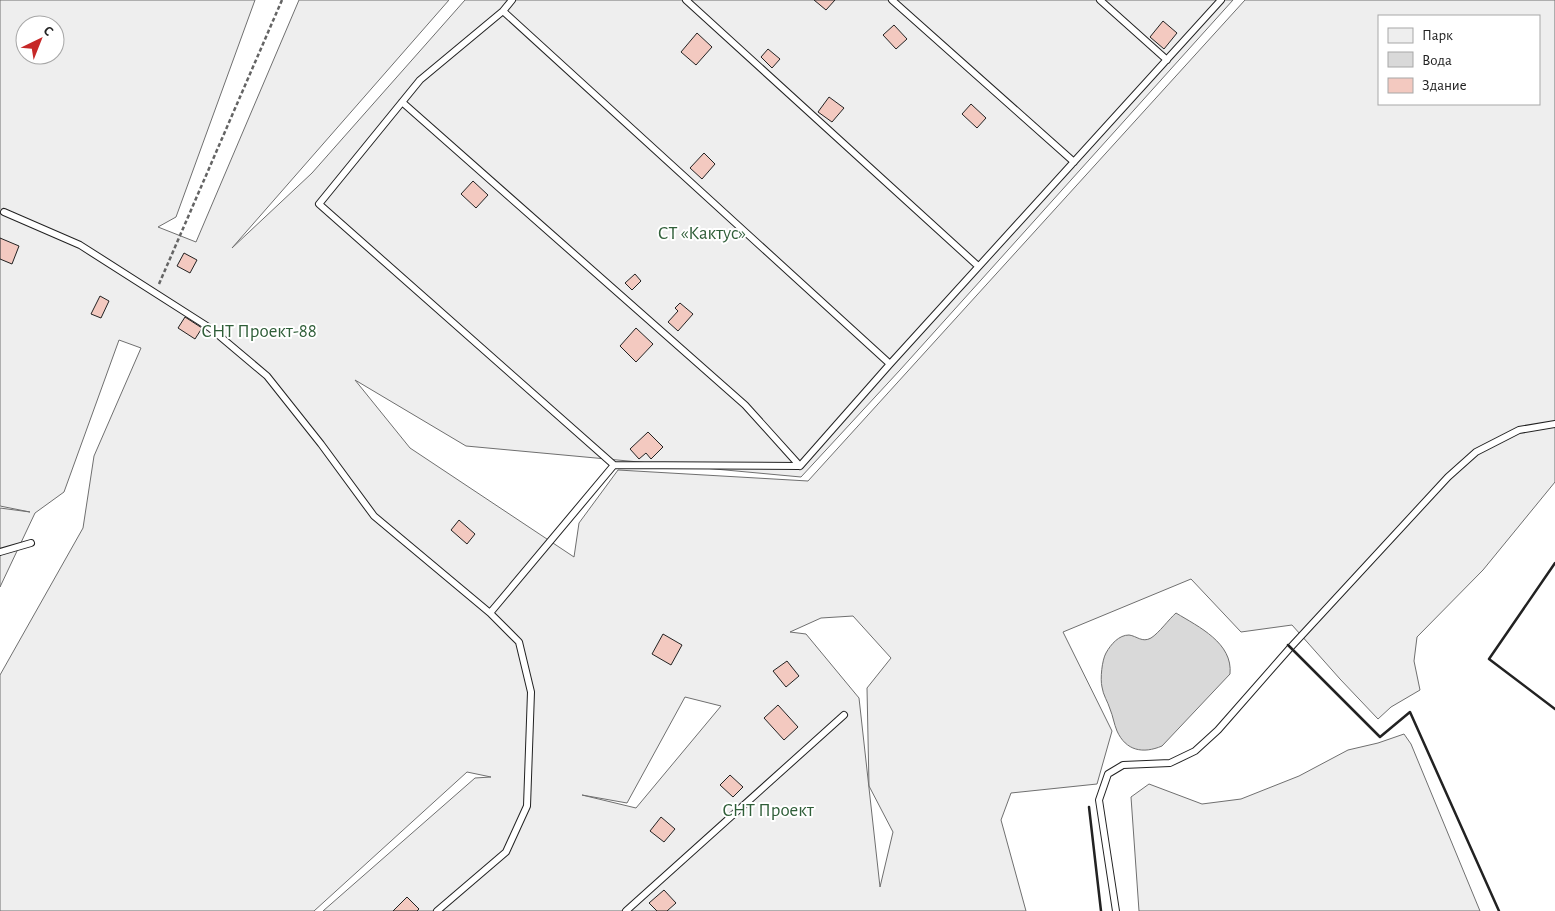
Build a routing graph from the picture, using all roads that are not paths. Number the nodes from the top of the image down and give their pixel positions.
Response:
1 (512, 0) edge
2 (686, 0) edge
3 (892, 0) edge
4 (1100, 0) edge
5 (1220, 0) edge
6 (503, 11) junction
7 (1166, 60) junction
8 (402, 102) junction
9 (1074, 162) junction
10 (4, 212) dead end
11 (978, 266) junction
12 (890, 364) junction
13 (1555, 424) edge
14 (614, 465) junction
15 (800, 466) junction
16 (31, 543) dead end
17 (0, 552) edge
18 (490, 613) junction
19 (844, 715) dead end
20 (438, 911) edge
21 (626, 911) edge
22 (1116, 911) edge

1 - 6 lane
2 - 11 lane
3 - 9 lane
4 - 7 lane
5 - 7 lane
6 - 8 lane
6 - 12 lane
7 - 9 lane
8 - 14 lane
8 - 15 lane
9 - 11 lane
10 - 18 lane
11 - 12 lane
12 - 15 lane
13 - 22 lane
14 - 15 lane
14 - 18 lane
16 - 17 lane
18 - 20 lane
19 - 21 lane

